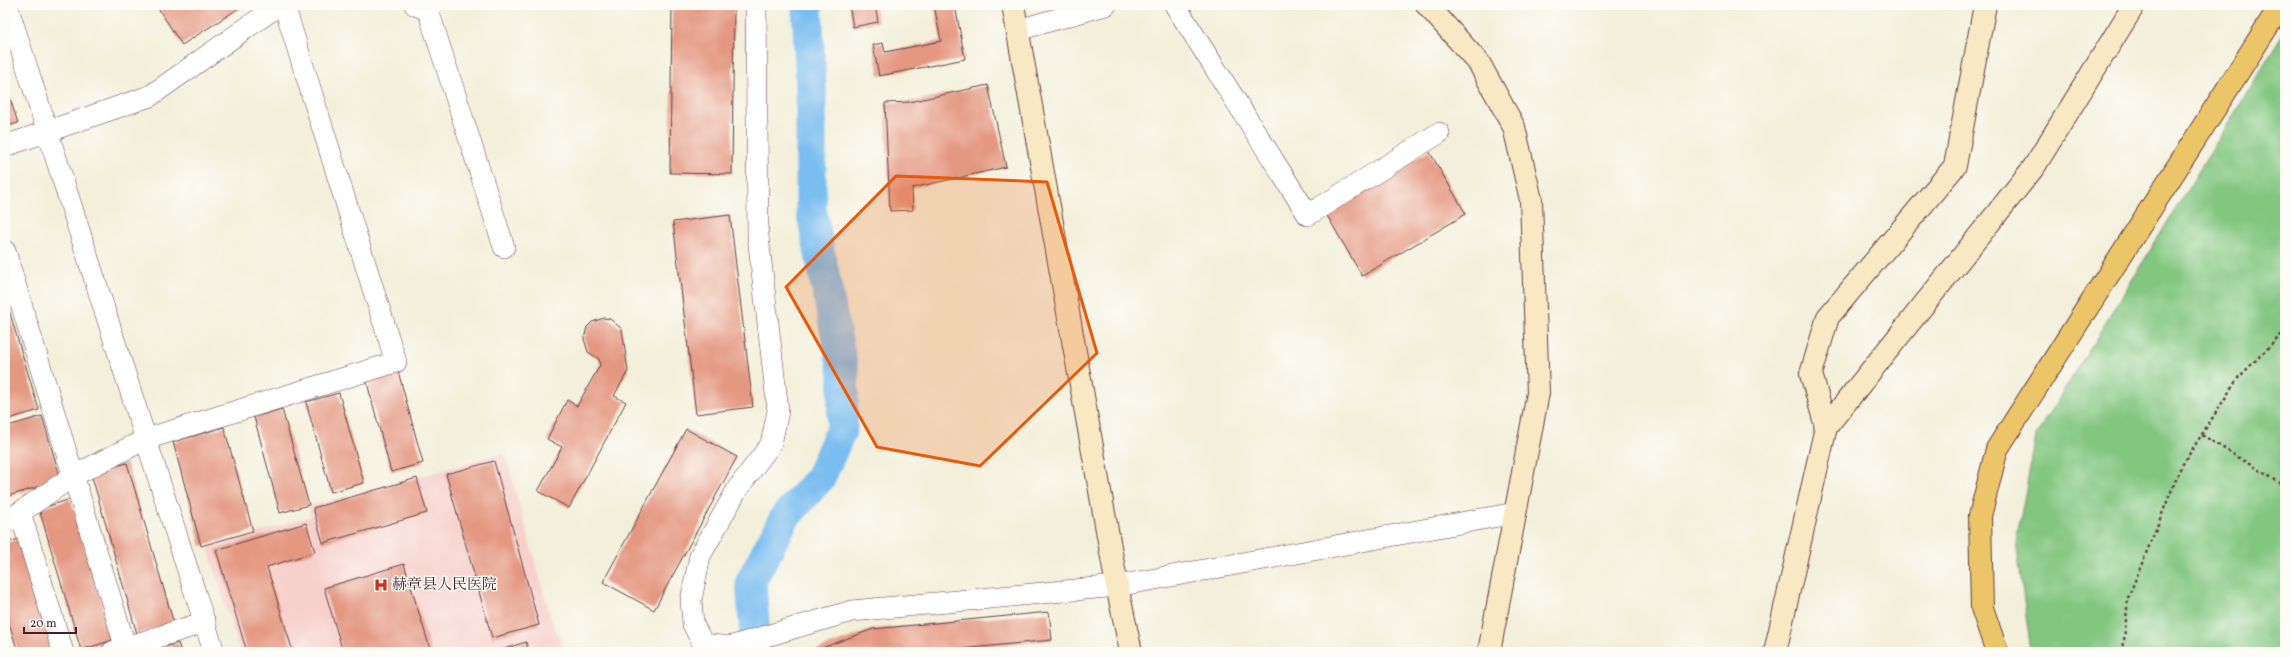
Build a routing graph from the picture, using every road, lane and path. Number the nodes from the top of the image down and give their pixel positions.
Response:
1 (7, 5) edge
2 (279, 5) edge
3 (284, 5) edge
4 (415, 5) edge
5 (756, 5) edge
6 (1013, 5) edge
7 (1106, 5) edge
8 (1175, 5) edge
9 (1427, 5) edge
10 (1985, 5) edge
11 (2134, 5) edge
12 (2282, 5) edge
13 (1018, 30) junction
14 (47, 132) junction
15 (1439, 133) dead end
16 (5, 146) edge
17 (504, 247) dead end
18 (5, 251) edge
19 (2285, 331) edge
20 (1826, 427) junction
21 (2202, 435) junction
22 (146, 439) junction
23 (74, 476) junction
24 (2285, 486) edge
25 (1515, 513) junction
26 (13, 517) edge
27 (1117, 586) junction
28 (205, 622) junction
29 (704, 648) edge
30 (121, 650) edge
31 (63, 652) edge
32 (214, 652) edge
33 (1131, 652) edge
34 (1489, 652) edge
35 (1774, 652) edge
36 (1997, 652) edge
37 (2123, 652) edge

1 - 14 street
2 - 14 street
3 - 22 street
4 - 17 street
5 - 29 street
6 - 13 main road
7 - 13 street
8 - 15 street
9 - 25 main road
10 - 20 main road
11 - 20 main road
12 - 36 main road
13 - 27 main road
14 - 16 street
14 - 22 street
18 - 23 street
19 - 21 path
20 - 35 main road
21 - 24 path
21 - 37 path
22 - 23 street
22 - 28 street
23 - 26 street
23 - 30 street
25 - 27 street
25 - 34 main road
26 - 31 street
27 - 29 street
27 - 33 main road
28 - 30 street
28 - 32 street

